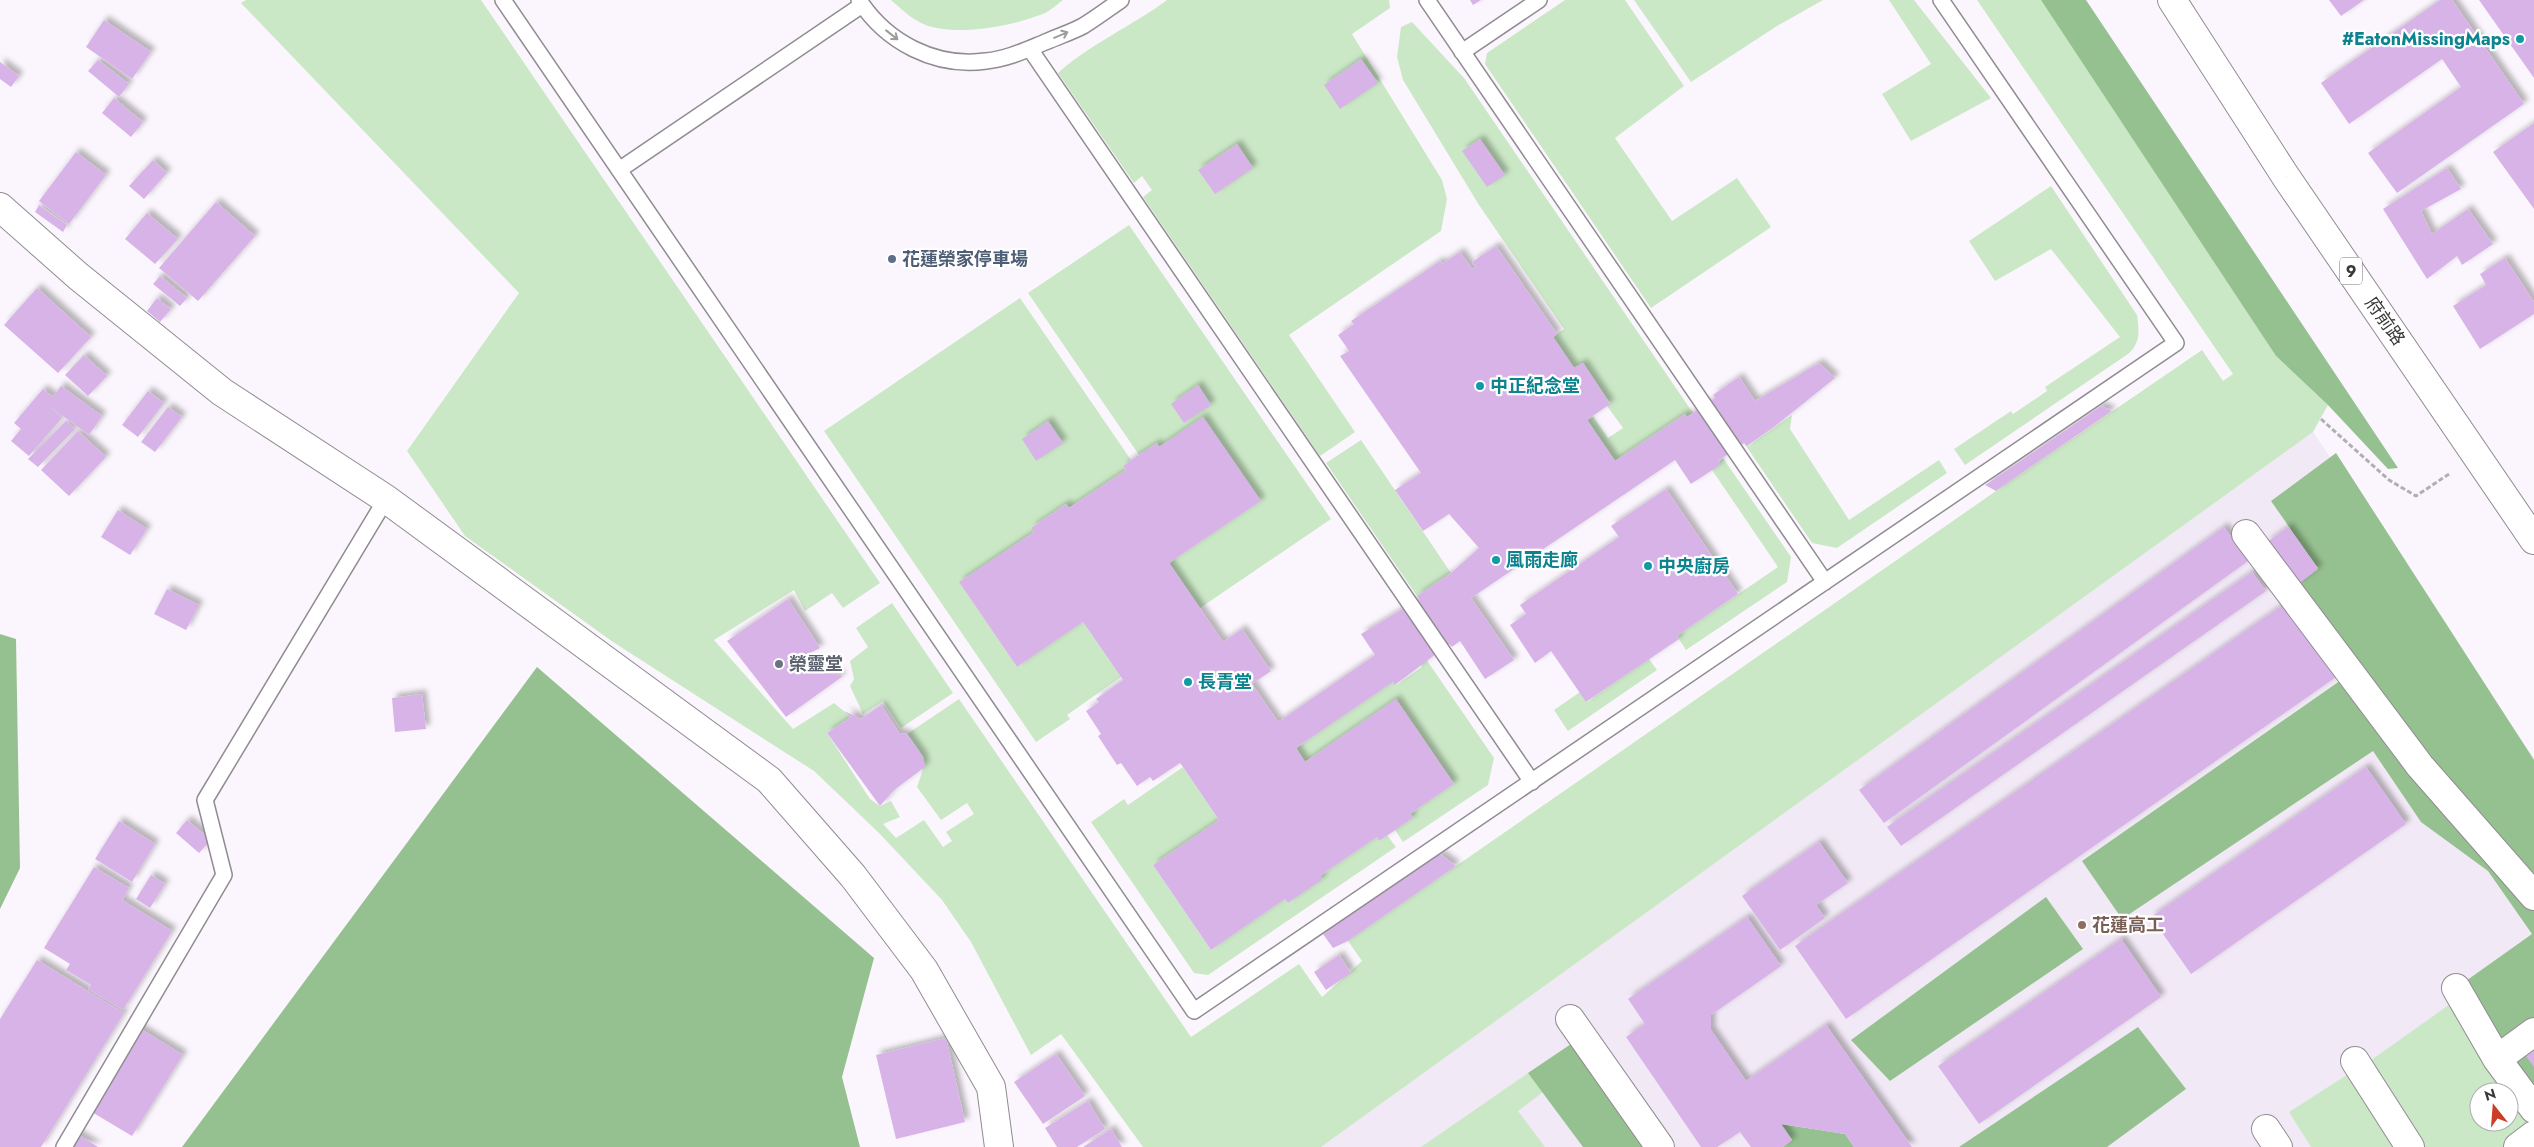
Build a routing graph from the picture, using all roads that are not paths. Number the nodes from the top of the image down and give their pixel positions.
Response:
1 (503, 0) edge
2 (1121, 0) edge
3 (1427, 0) edge
4 (1539, 0) edge
5 (1941, 0) edge
6 (2172, 0) edge
7 (860, 2) edge
8 (1030, 49) junction
9 (1462, 52) junction
10 (618, 170) junction
11 (0, 207) edge
12 (386, 499) junction
13 (2246, 534) dead end
14 (2534, 540) edge
15 (1825, 582) junction
16 (1532, 782) junction
17 (2534, 896) edge
18 (2456, 988) dead end
19 (1570, 1020) dead end
20 (2534, 1032) edge
21 (2497, 1059) junction
22 (2355, 1061) dead end
23 (2534, 1109) edge
24 (2534, 1135) edge
25 (64, 1147) edge
26 (999, 1147) edge
27 (1660, 1147) edge
28 (2410, 1147) edge
29 (2518, 1147) edge

1 - 10 lane
8 -> 2 lane
3 - 9 lane
4 - 9 lane
5 - 15 lane
6 - 14 street, 府前路 / 9
7 -> 8 lane
7 - 10 lane
8 - 16 lane
9 - 15 lane
10 - 16 lane
11 - 12 street
12 - 25 lane
12 - 26 street
13 - 17 street
15 - 16 lane
18 - 21 street
19 - 27 street
20 - 21 street
21 - 23 street
22 - 28 street
24 - 29 street

